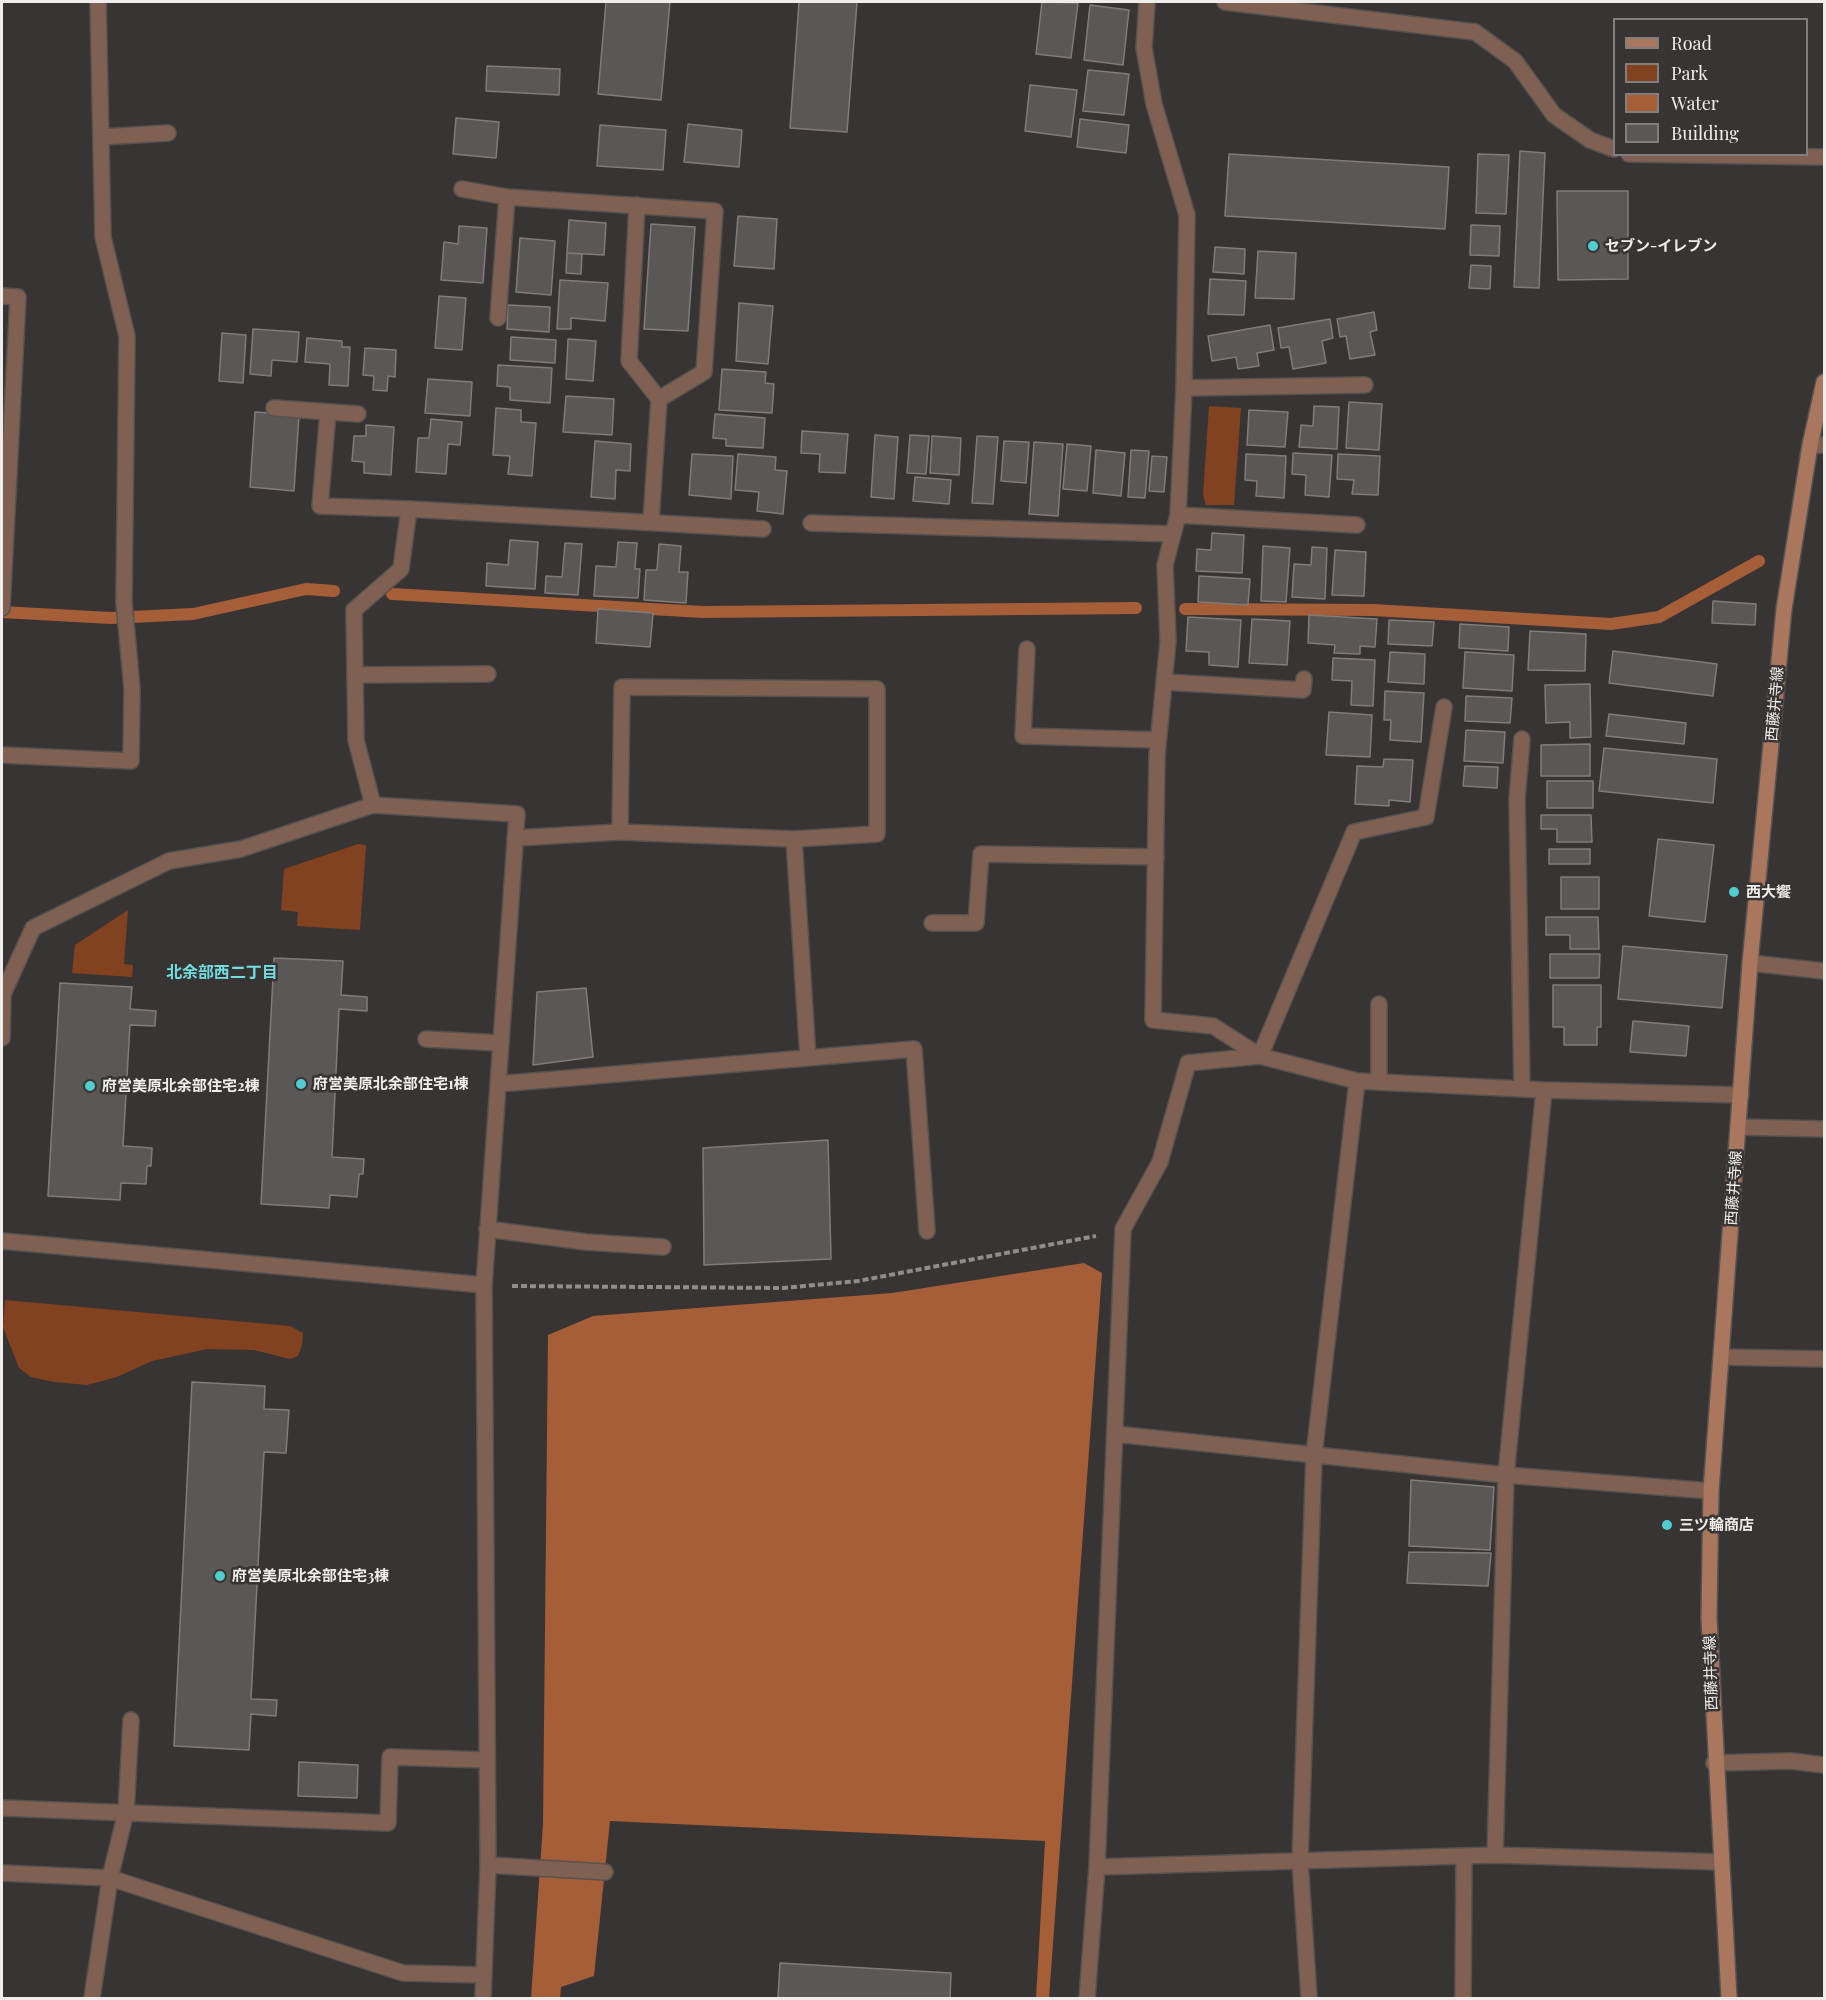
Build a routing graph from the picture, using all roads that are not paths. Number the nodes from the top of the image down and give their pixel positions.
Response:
1 (98, 2) edge
2 (1147, 2) edge
3 (1225, 2) edge
4 (168, 133) dead end
5 (101, 137) junction
6 (1613, 149) edge
7 (1759, 156) edge
8 (1824, 157) edge
9 (462, 189) dead end
10 (507, 197) junction
11 (636, 205) junction
12 (2, 296) edge
13 (498, 318) dead end
14 (1824, 382) edge
15 (1365, 385) dead end
16 (1184, 388) junction
17 (659, 399) junction
18 (274, 408) dead end
19 (328, 412) junction
20 (358, 414) dead end
21 (1817, 445) edge
22 (409, 509) junction
23 (1178, 515) junction
24 (651, 522) junction
25 (811, 524) dead end
26 (1356, 525) dead end
27 (763, 529) dead end
28 (1173, 534) junction
29 (2, 608) edge
30 (1027, 649) dead end
31 (488, 674) dead end
32 (355, 675) junction
33 (1304, 679) dead end
34 (1164, 682) junction
35 (1444, 707) dead end
36 (1522, 739) dead end
37 (1158, 740) junction
38 (2, 754) edge
39 (373, 805) junction
40 (620, 832) junction
41 (515, 838) junction
42 (794, 839) junction
43 (1156, 857) junction
44 (932, 923) dead end
45 (1750, 963) junction
46 (1824, 971) edge
47 (1378, 1004) dead end
48 (2, 1038) edge
49 (426, 1039) dead end
50 (501, 1043) junction
51 (1260, 1056) junction
52 (808, 1058) junction
53 (1357, 1081) junction
54 (1379, 1082) junction
55 (498, 1084) junction
56 (1522, 1089) junction
57 (1544, 1090) junction
58 (1741, 1095) junction
59 (1739, 1127) junction
60 (1824, 1129) edge
61 (487, 1229) junction
62 (927, 1231) dead end
63 (2, 1241) edge
64 (663, 1247) dead end
65 (484, 1285) junction
66 (1721, 1357) junction
67 (1824, 1359) edge
68 (1115, 1434) junction
69 (1314, 1455) junction
70 (1506, 1475) junction
71 (1711, 1491) junction
72 (131, 1720) dead end
73 (487, 1760) junction
74 (1714, 1763) junction
75 (1824, 1765) edge
76 (2, 1808) edge
77 (126, 1812) junction
78 (1495, 1855) junction
79 (1464, 1856) junction
80 (1300, 1861) junction
81 (1720, 1862) junction
82 (488, 1864) junction
83 (1097, 1867) junction
84 (605, 1872) dead end
85 (2, 1873) edge
86 (110, 1878) junction
87 (484, 1975) junction
88 (92, 1998) edge
89 (483, 1998) edge
90 (1087, 1998) edge
91 (1309, 1998) edge
92 (1463, 1998) edge
93 (1729, 1998) edge

1 - 5 street
2 - 16 street
3 - 6 street
4 - 5 street
5 - 38 street
7 - 8 street
9 - 10 street
10 - 11 street
10 - 13 street
11 - 17 street
11 - 17 street
12 - 29 street
14 - 21 main road, 西藤井寺線
15 - 16 street
16 - 23 street
17 - 24 street
18 - 19 street
19 - 20 street
19 - 22 street
21 - 45 main road, 西藤井寺線
22 - 24 street
22 - 32 street
23 - 26 street
23 - 28 street
24 - 27 street
25 - 28 street
28 - 34 street
30 - 37 street
31 - 32 street
32 - 39 street
33 - 34 street
34 - 37 street
35 - 51 street
36 - 56 street
37 - 43 street
39 - 41 street
39 - 48 street
40 - 41 street
40 - 42 street
40 - 42 street
41 - 50 street
42 - 52 street
43 - 44 street
43 - 51 street
45 - 46 street
45 - 58 main road, 西藤井寺線
47 - 54 street
49 - 50 street
50 - 55 street
51 - 53 street
51 - 68 street
52 - 55 street
52 - 62 street
53 - 54 street
53 - 69 street
54 - 56 street
55 - 61 street
56 - 57 street
57 - 58 street
57 - 70 street
58 - 59 main road, 西藤井寺線
59 - 60 street
59 - 66 main road, 西藤井寺線
61 - 64 street
61 - 65 street
63 - 65 street
65 - 73 street
66 - 67 street
66 - 71 main road, 西藤井寺線
68 - 69 street
68 - 83 street
69 - 70 street
69 - 80 street
70 - 71 street
70 - 78 street
71 - 74 main road, 西藤井寺線
72 - 77 street
73 - 77 street
73 - 82 street
74 - 75 street
74 - 81 main road, 西藤井寺線
76 - 77 street
77 - 86 street
78 - 79 street
78 - 81 street
79 - 80 street
79 - 92 street
80 - 83 street
80 - 91 street
81 - 93 main road, 西藤井寺線
82 - 84 street
82 - 87 street
83 - 90 street
85 - 86 street
86 - 87 street
86 - 88 street
87 - 89 street

